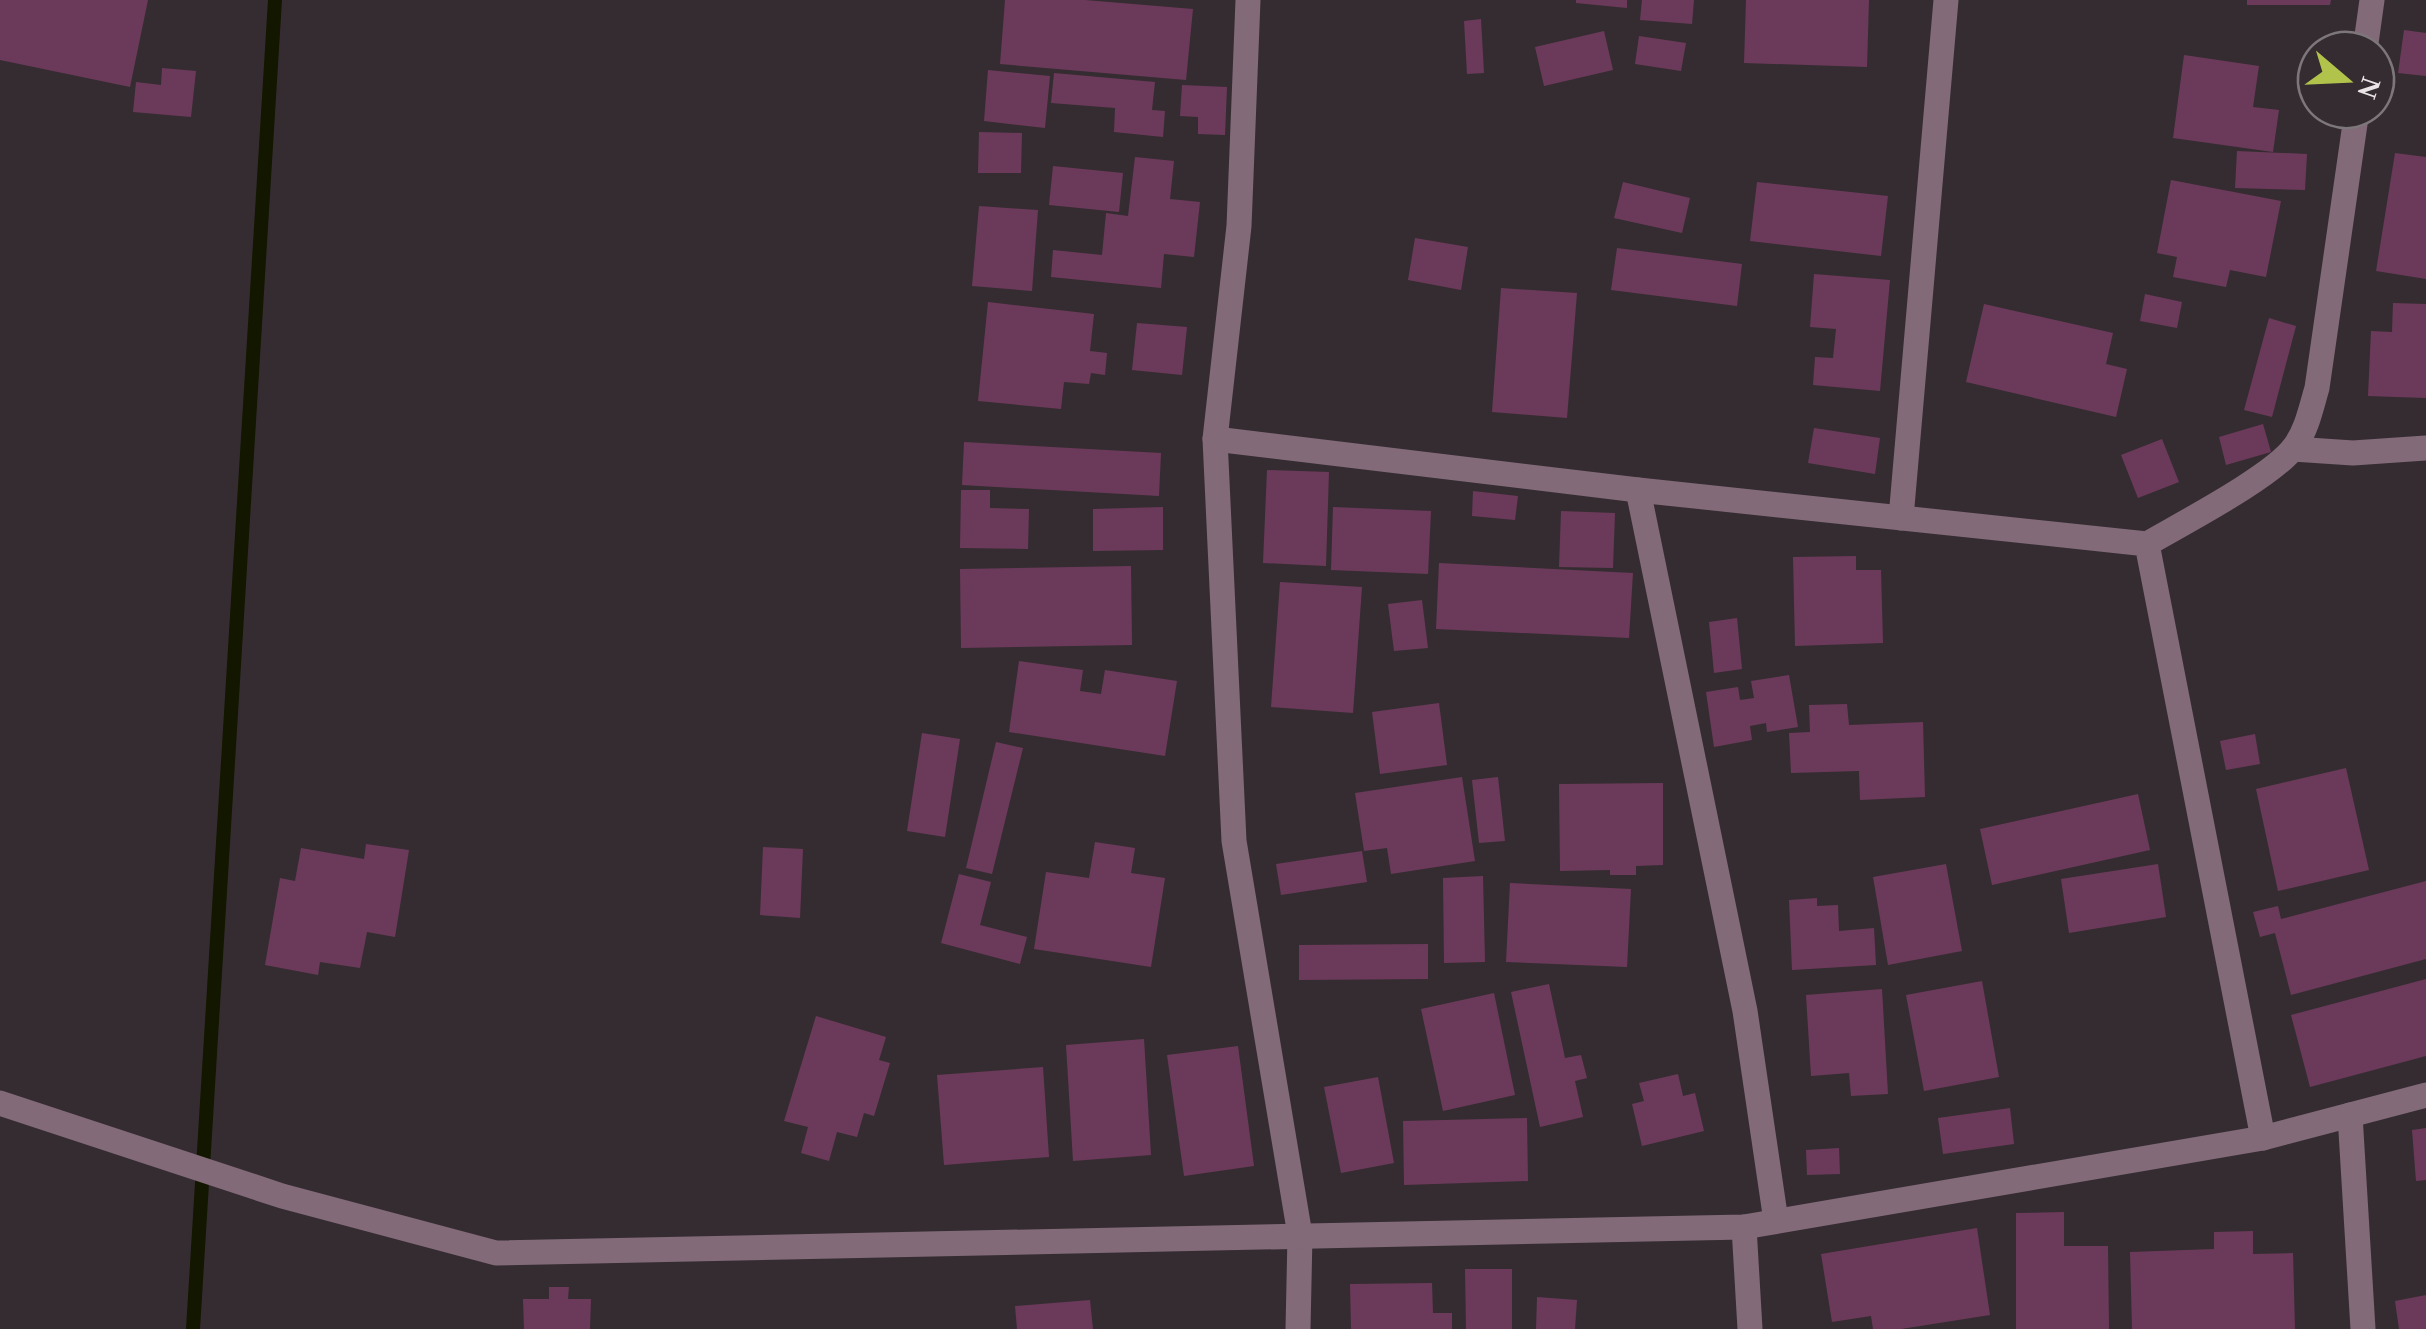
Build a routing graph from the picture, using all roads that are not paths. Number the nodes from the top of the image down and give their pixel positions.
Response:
1 (1248, 0) edge
2 (1946, 0) edge
3 (2372, 0) edge
4 (2368, 30) edge
5 (2354, 130) edge
6 (1215, 439) junction
7 (2426, 448) edge
8 (2293, 449) junction
9 (1638, 490) junction
10 (1901, 518) junction
11 (2146, 544) junction
12 (2426, 1095) edge
13 (0, 1103) edge
14 (2350, 1116) junction
15 (2263, 1138) junction
16 (1776, 1221) junction
17 (1744, 1226) junction
18 (1300, 1235) junction
19 (1298, 1329) edge
20 (1750, 1329) edge
21 (2363, 1329) edge

1 - 6 street
2 - 10 street
3 - 4 street
5 - 8 street
6 - 9 street
6 - 18 street
7 - 8 street
8 - 11 street
9 - 10 street
9 - 16 street
10 - 11 street
11 - 15 street
12 - 14 street
13 - 18 street
14 - 15 street
14 - 21 street
15 - 16 street
16 - 17 street
17 - 18 street
17 - 20 street
18 - 19 street

